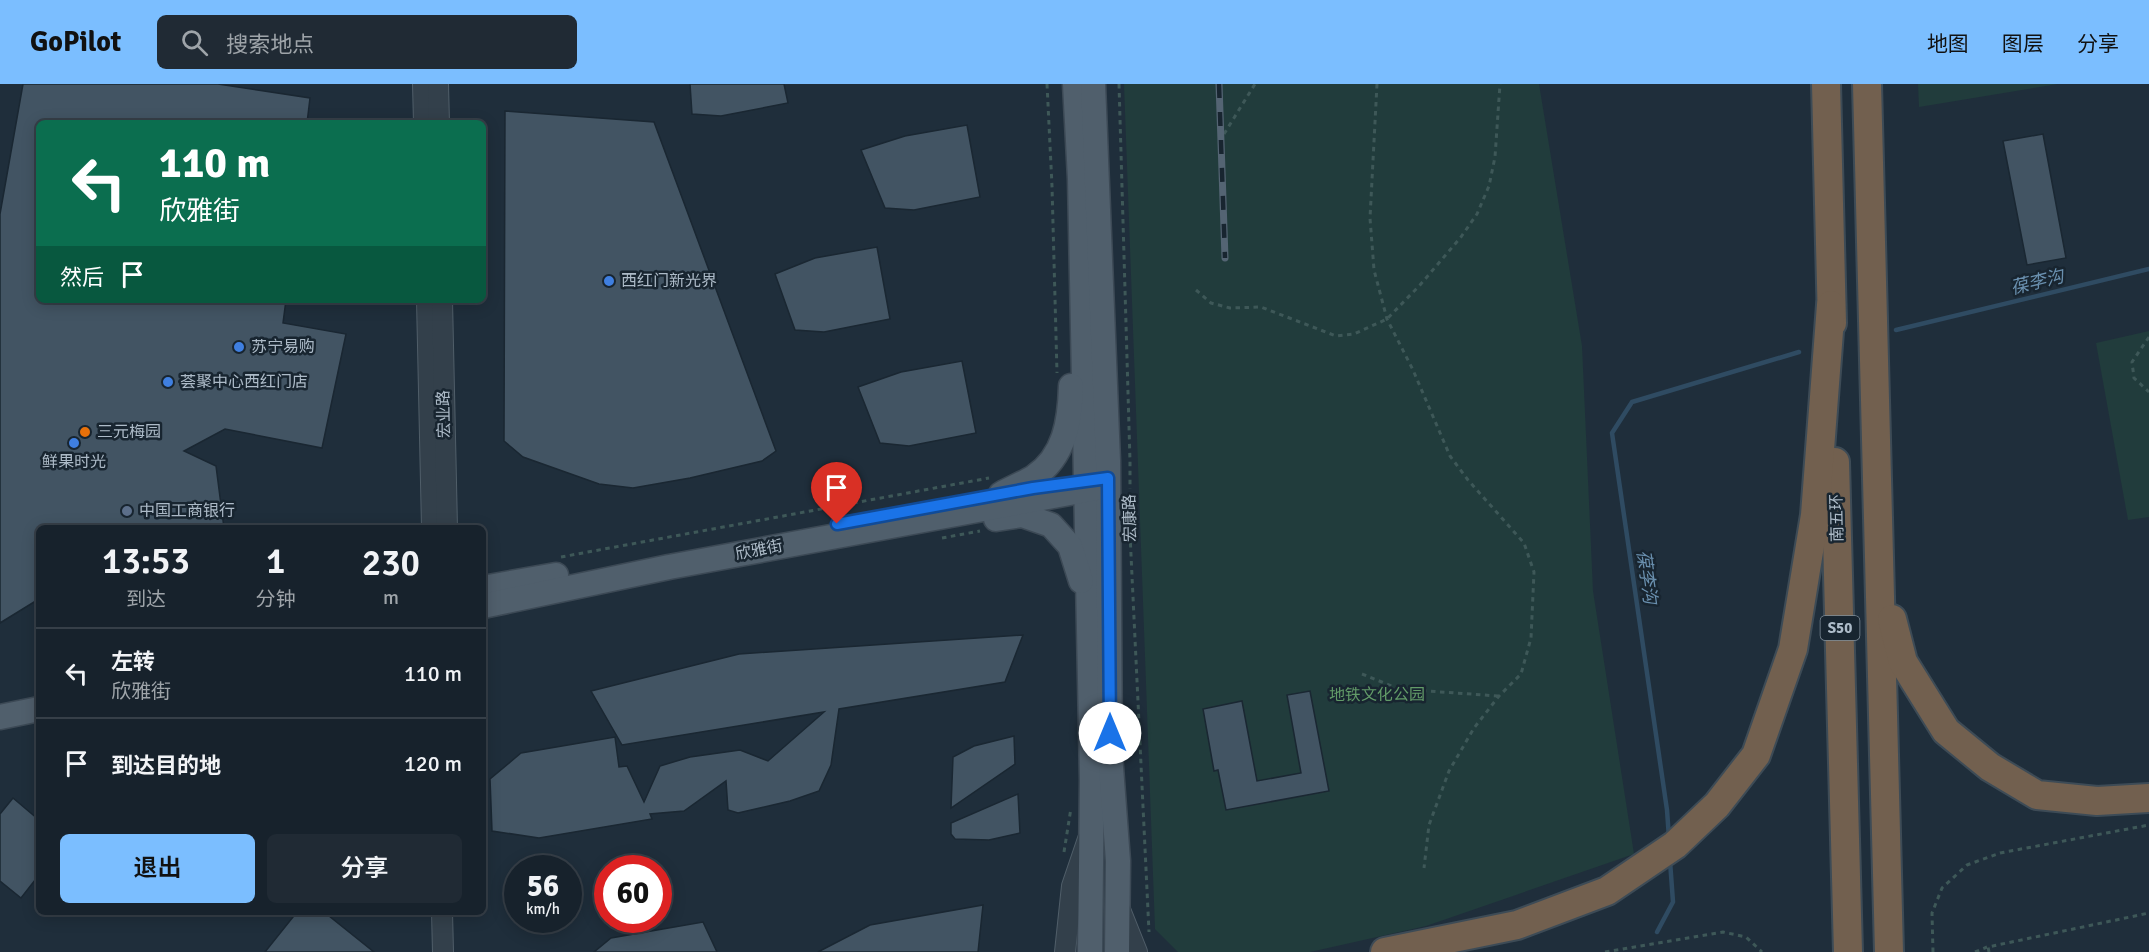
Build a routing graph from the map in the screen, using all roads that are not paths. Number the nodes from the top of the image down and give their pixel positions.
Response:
1 (423, 84) edge
2 (438, 84) edge
3 (1075, 84) edge
4 (1093, 84) edge
5 (1826, 84) edge
6 (1867, 84) edge
7 (424, 120) edge
8 (439, 120) edge
9 (1082, 261) junction
10 (427, 303) edge
11 (442, 303) edge
12 (1831, 305) junction
13 (1103, 485) junction
14 (995, 486) junction
15 (432, 525) edge
16 (447, 525) edge
17 (896, 525) junction
18 (1880, 571) junction
19 (486, 587) edge
20 (486, 605) edge
21 (1089, 607) junction
22 (36, 693) edge
23 (0, 699) edge
24 (36, 710) edge
25 (0, 717) edge
26 (2149, 798) edge
27 (1092, 825) junction
28 (1118, 902) junction
29 (442, 915) edge
30 (454, 915) edge
31 (1143, 945) edge
32 (443, 952) edge
33 (455, 952) edge
34 (1065, 952) edge
35 (1090, 952) edge
36 (1117, 952) edge
37 (1385, 952) edge
38 (1848, 952) edge
39 (1889, 952) edge

1 - 7 street
2 - 8 street
3 - 9 main road, 宏康路
4 - 13 main road, 宏康路
5 - 12 highway, 南五环 / S50
6 - 18 highway, S50
9 - 13 main road, 宏康路
9 - 14 main road
10 - 15 street, 宏业路
11 - 16 street, 宏业路
12 - 37 highway
12 - 38 highway, 南五环 / S50
13 - 14 main road, 欣雅街
13 - 17 main road, 欣雅街
13 - 21 main road, 宏康路
13 - 28 main road, 宏康路
14 - 19 main road, 欣雅街
17 - 20 main road, 欣雅街
17 - 21 main road
18 - 26 highway
18 - 39 highway, S50
21 - 27 main road, 宏康路
22 - 23 main road
24 - 25 main road
27 - 34 street
27 - 35 main road, 宏康路
28 - 31 street
28 - 36 main road, 宏康路
29 - 32 street
30 - 33 street

